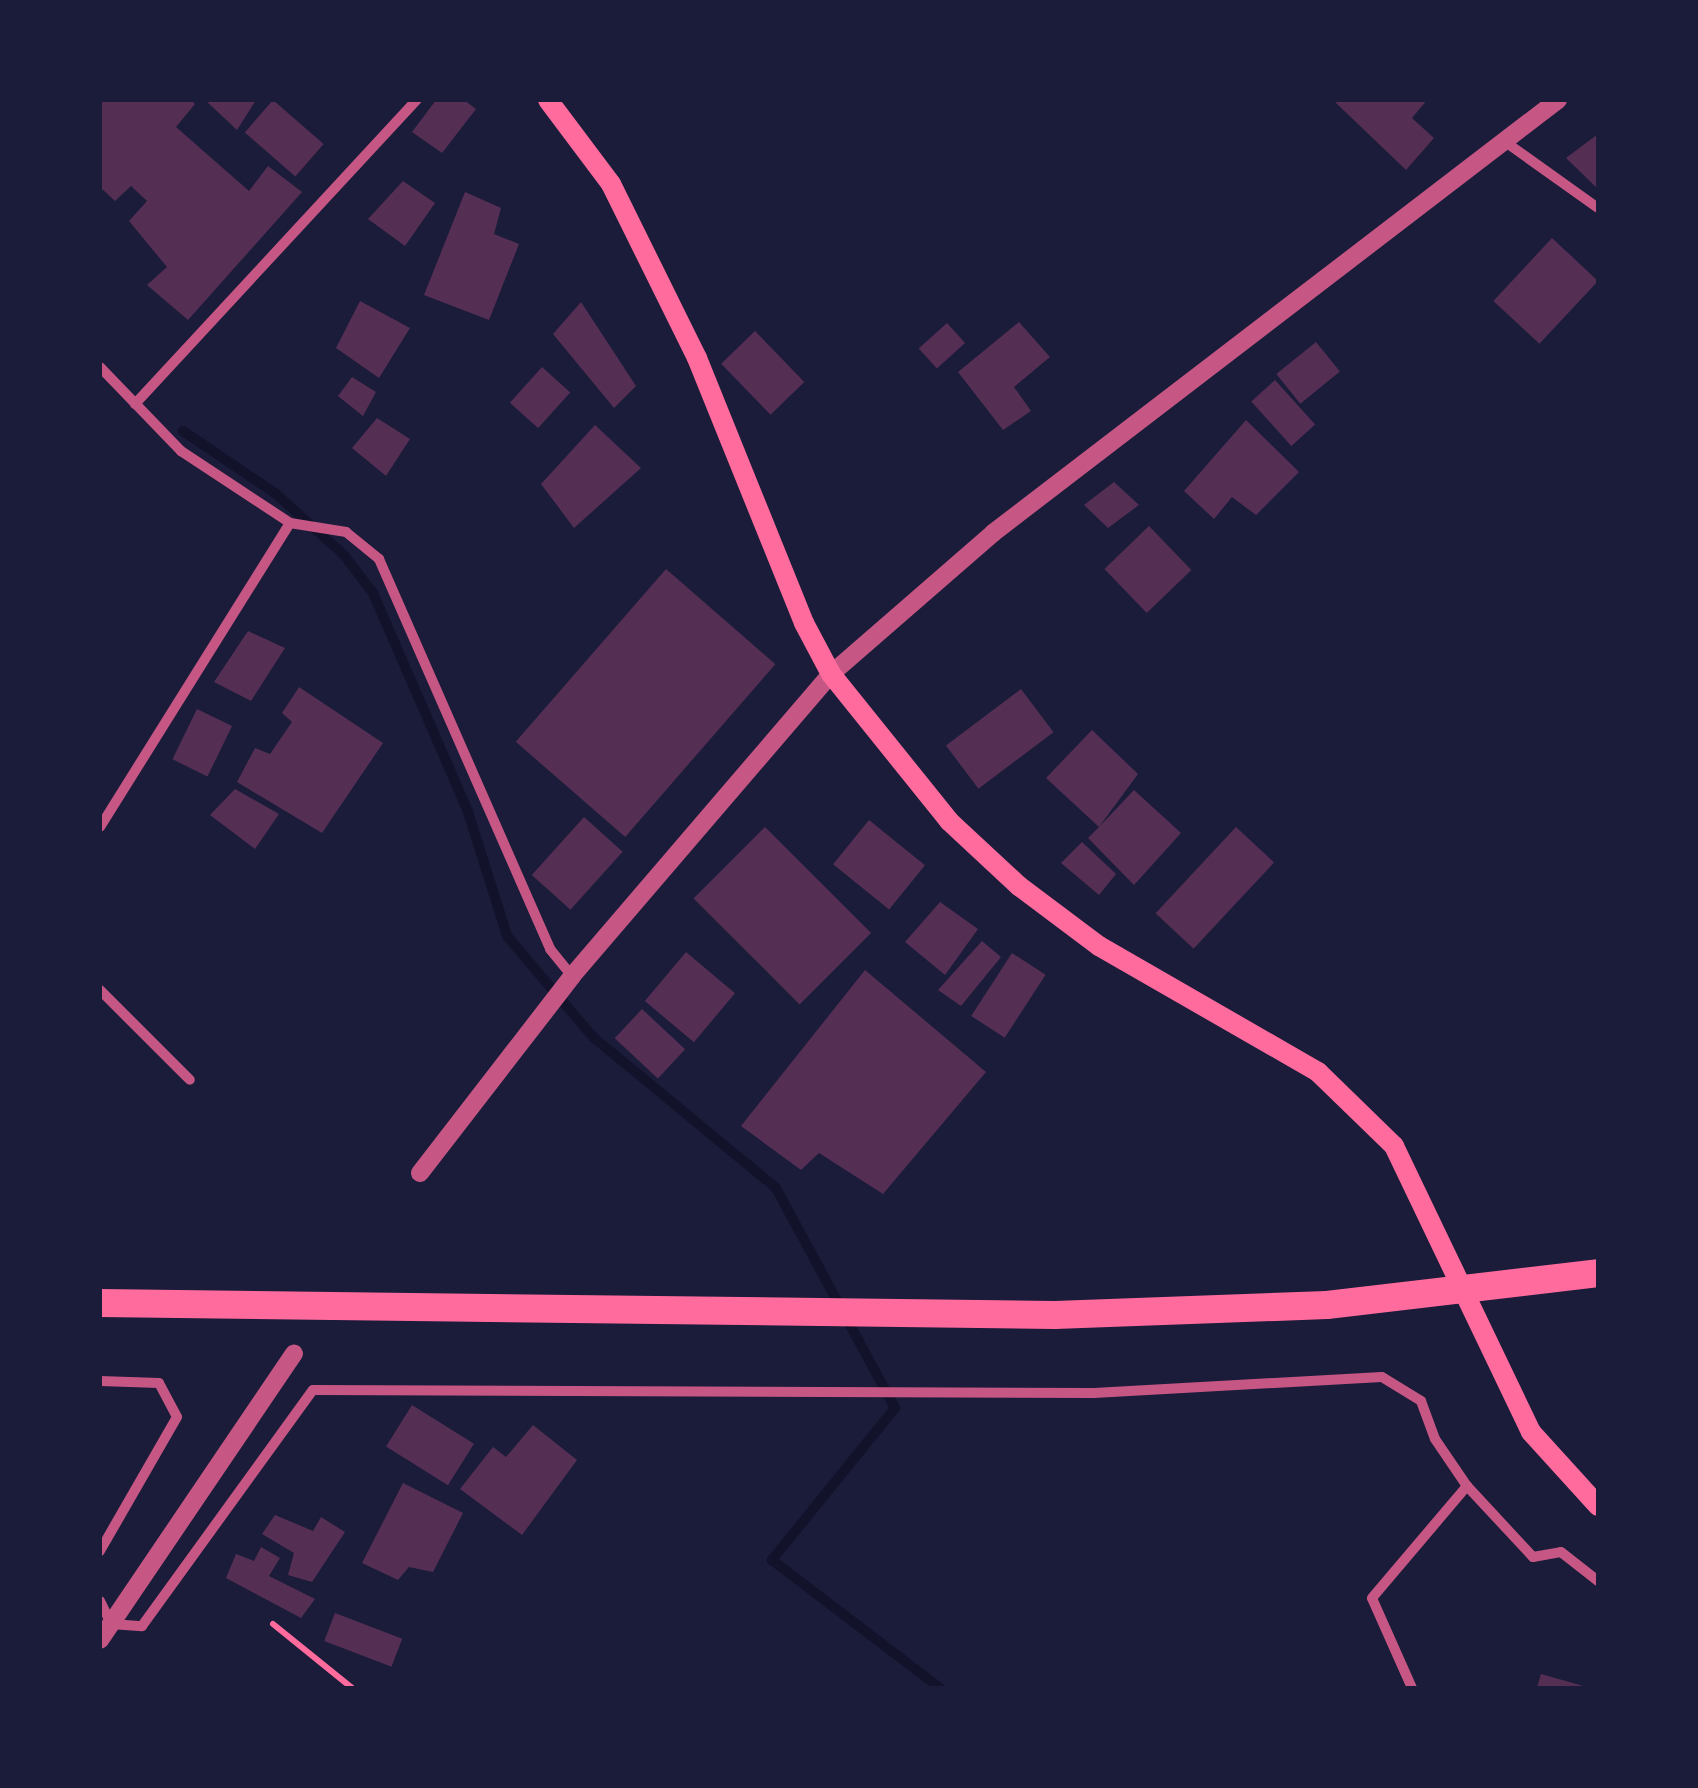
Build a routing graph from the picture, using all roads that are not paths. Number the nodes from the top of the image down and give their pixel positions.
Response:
1 (416, 100) edge
2 (548, 100) edge
3 (1558, 100) edge
4 (1504, 141) junction
5 (1598, 208) edge
6 (100, 368) edge
7 (135, 404) junction
8 (290, 524) junction
9 (831, 674) junction
10 (100, 827) edge
11 (572, 976) junction
12 (100, 990) edge
13 (190, 1080) dead end
14 (420, 1173) dead end
15 (1598, 1274) edge
16 (1457, 1288) junction
17 (100, 1303) edge
18 (294, 1354) dead end
19 (100, 1381) edge
20 (1467, 1486) junction
21 (1598, 1506) edge
22 (100, 1551) edge
23 (1598, 1581) edge
24 (100, 1601) edge
25 (111, 1624) junction
26 (100, 1640) edge
27 (1412, 1688) edge

1 - 7 street
2 - 9 main road
3 - 4 street
4 - 5 street
4 - 9 street
6 - 7 street
7 - 8 street
8 - 10 street
8 - 11 street
9 - 11 street
9 - 16 main road
11 - 14 street
12 - 13 street
15 - 16 highway
16 - 17 highway
16 - 21 main road
18 - 25 street
19 - 22 street
20 - 23 street
20 - 25 street
20 - 27 street
24 - 25 street
25 - 26 street

